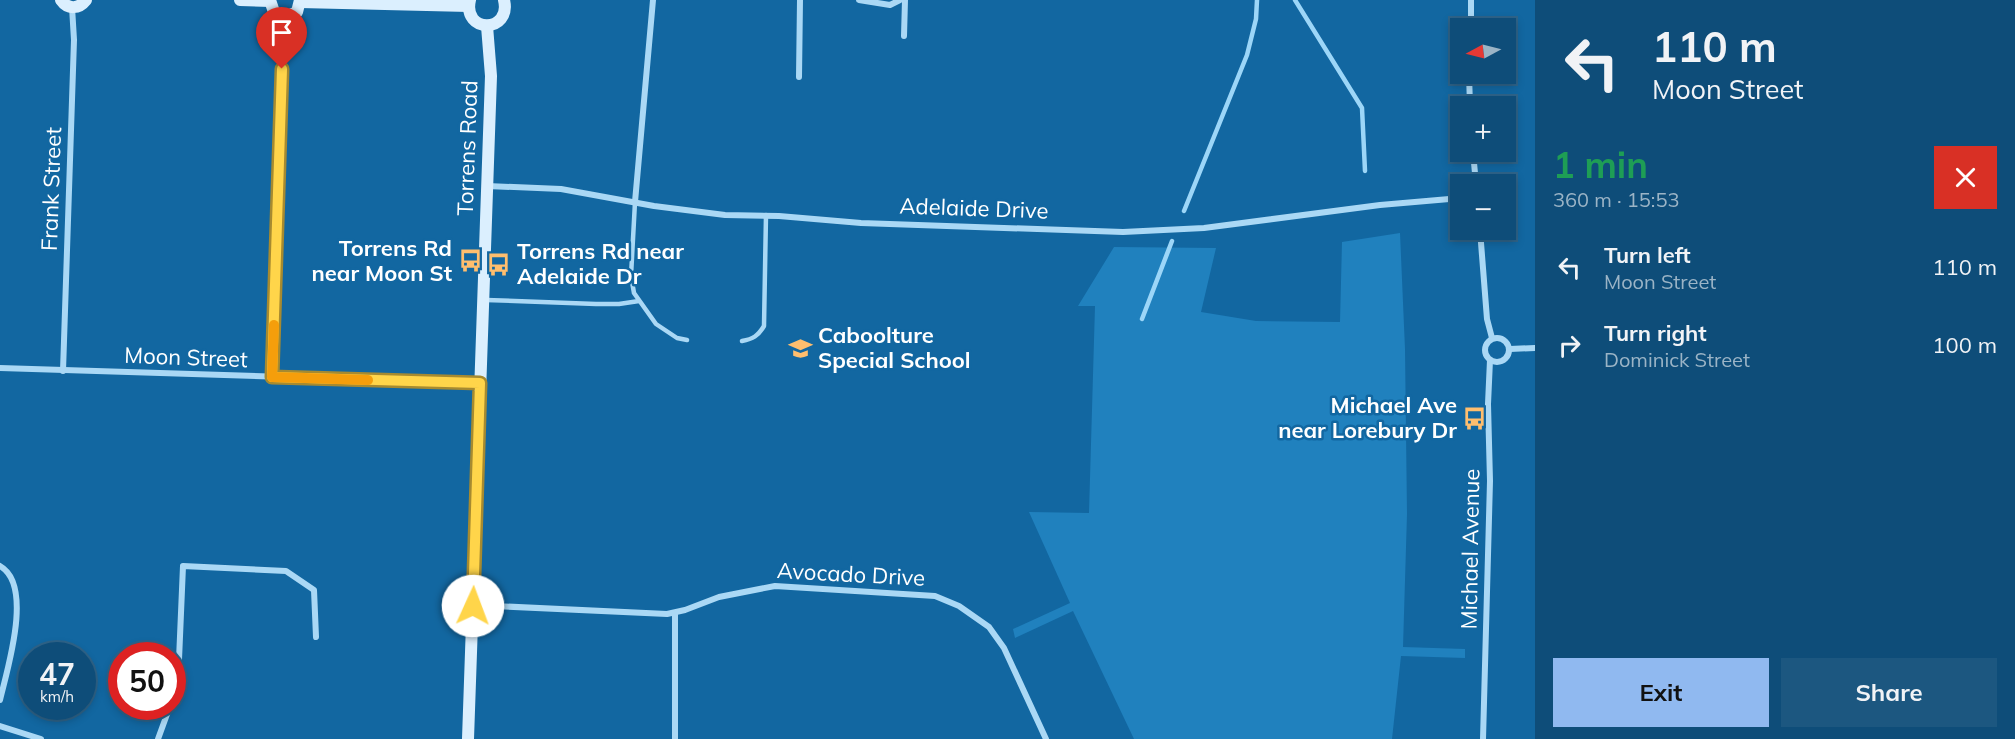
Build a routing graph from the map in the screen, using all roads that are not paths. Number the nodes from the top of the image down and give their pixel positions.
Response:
1 (61, 0) edge
2 (86, 0) edge
3 (240, 0) edge
4 (270, 0) edge
5 (504, 0) edge
6 (652, 0) edge
7 (800, 0) edge
8 (859, 0) edge
9 (900, 0) edge
10 (905, 0) edge
11 (1471, 0) edge
12 (300, 1) edge
13 (469, 3) edge
14 (72, 8) junction
15 (283, 17) junction
16 (1471, 18) edge
17 (487, 26) junction
18 (904, 36) dead end
19 (799, 77) dead end
20 (487, 186) junction
21 (1450, 199) edge
22 (635, 202) junction
23 (766, 216) junction
24 (1481, 240) edge
25 (483, 299) junction
26 (639, 301) junction
27 (1492, 338) junction
28 (687, 340) dead end
29 (742, 341) dead end
30 (1510, 348) junction
31 (1535, 348) edge
32 (1490, 360) junction
33 (0, 368) edge
34 (63, 371) junction
35 (272, 377) junction
36 (480, 383) junction
37 (0, 566) edge
38 (473, 606) junction
39 (675, 613) junction
40 (316, 637) dead end
41 (180, 642) edge
42 (0, 700) edge
43 (165, 720) edge
44 (0, 726) edge
45 (41, 739) edge
46 (158, 739) edge
47 (468, 739) edge
48 (675, 739) edge
49 (1046, 739) edge
50 (1483, 739) edge

1 - 14 main road
2 - 14 main road
3 - 4 main road
4 - 15 main road
5 - 17 main road
6 - 22 street
7 - 19 street
8 - 9 street
10 - 18 street
11 - 16 street
12 - 13 main road
12 - 15 main road
13 - 17 main road
14 - 34 street, Frank Street
15 - 35 street
17 - 20 main road, Torrens Road
20 - 22 street, Adelaide Drive
20 - 25 main road, Torrens Road
21 - 23 street, Adelaide Drive
22 - 23 street, Adelaide Drive
22 - 26 lane
23 - 29 lane
24 - 27 street
25 - 26 lane
25 - 36 main road, Torrens Road
26 - 28 lane
27 - 30 street
27 - 32 street
30 - 31 street
30 - 32 street
32 - 50 street, Michael Avenue
33 - 34 street, Moon Street
34 - 35 street, Moon Street
35 - 36 street, Moon Street
36 - 38 main road, Torrens Road
37 - 42 street
38 - 39 street, Avocado Drive
38 - 47 main road, Torrens Road
39 - 48 street
39 - 49 street, Avocado Drive
40 - 41 street
43 - 46 street
44 - 45 street

